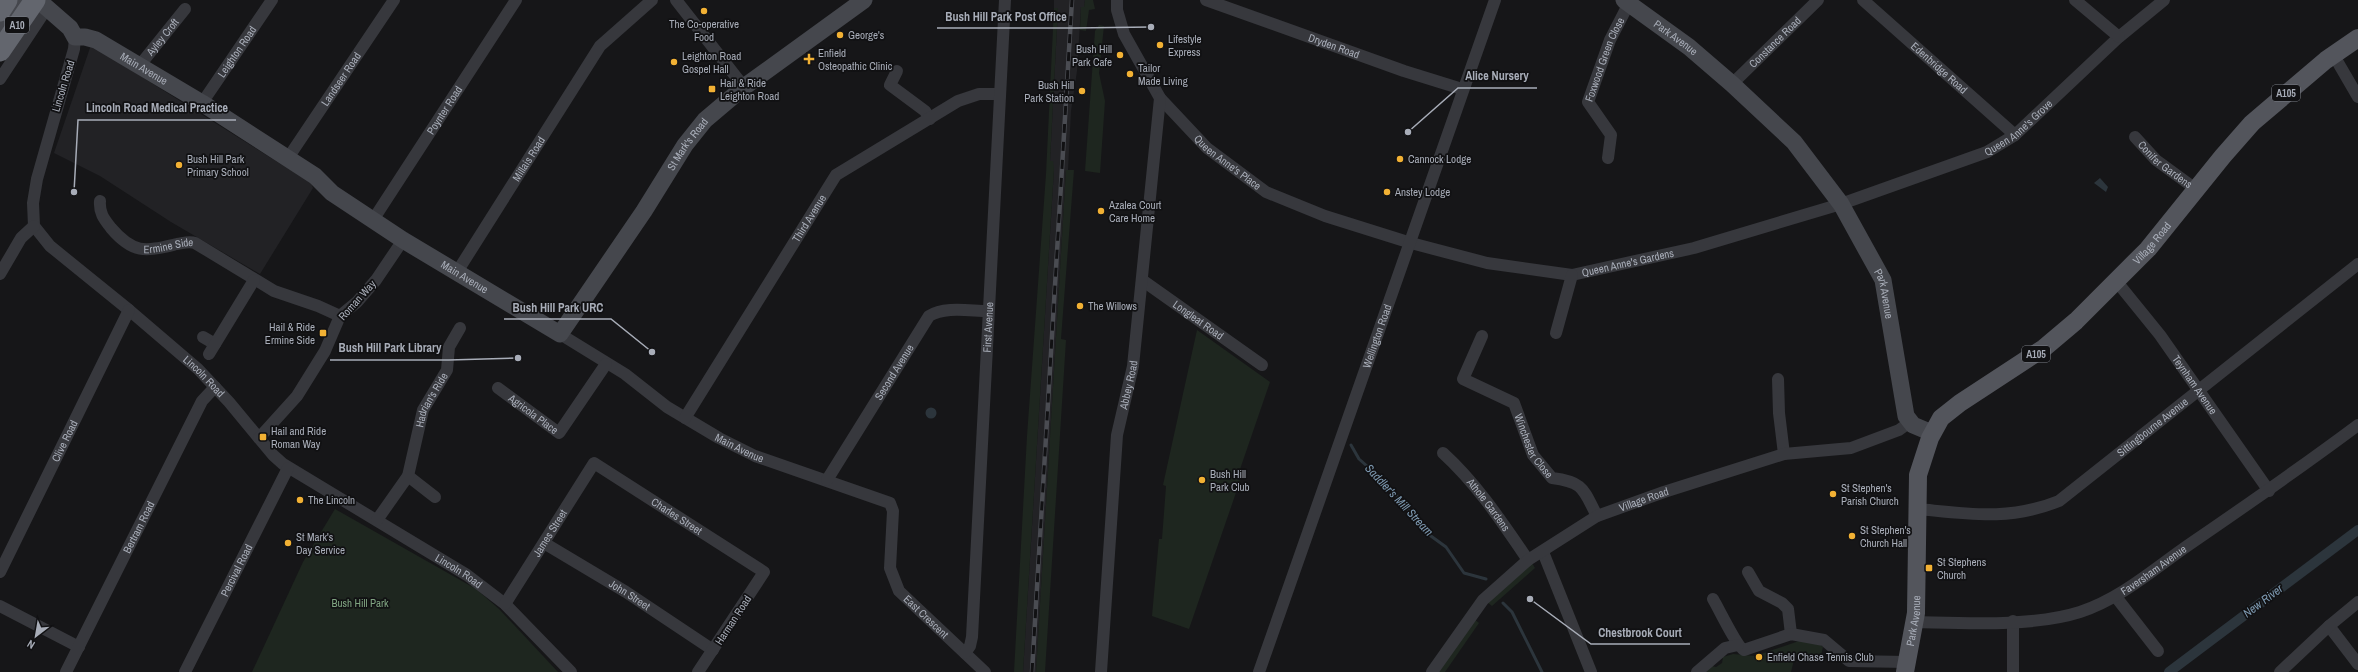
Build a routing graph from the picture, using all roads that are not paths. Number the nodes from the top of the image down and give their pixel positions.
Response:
1 (6, 0) edge
2 (22, 0) edge
3 (272, 0) edge
4 (394, 0) edge
5 (516, 0) edge
6 (652, 0) edge
7 (676, 0) edge
8 (864, 0) edge
9 (1005, 0) edge
10 (1116, 0) edge
11 (1206, 0) edge
12 (1495, 0) edge
13 (1818, 0) edge
14 (1863, 0) edge
15 (2074, 0) edge
16 (2164, 0) edge
17 (1626, 1) edge
18 (40, 3) edge
19 (187, 4) edge
20 (0, 11) edge
21 (0, 29) edge
22 (75, 37) junction
23 (2119, 37) junction
24 (2358, 38) edge
25 (0, 51) edge
26 (2333, 54) junction
27 (140, 65) junction
28 (897, 71) dead end
29 (0, 78) edge
30 (1732, 84) junction
31 (744, 87) junction
32 (1462, 89) junction
33 (999, 94) junction
34 (2358, 97) edge
35 (1160, 98) junction
36 (202, 103) junction
37 (930, 119) junction
38 (2015, 135) junction
39 (2135, 137) dead end
40 (288, 158) junction
41 (1608, 158) dead end
42 (2197, 190) junction
43 (100, 201) dead end
44 (1841, 204) junction
45 (373, 220) junction
46 (34, 226) junction
47 (403, 240) junction
48 (1411, 243) junction
49 (2358, 264) edge
50 (457, 272) junction
51 (0, 274) edge
52 (1572, 275) junction
53 (254, 280) junction
54 (1142, 280) junction
55 (2117, 282) junction
56 (129, 310) junction
57 (988, 311) junction
58 (340, 316) junction
59 (460, 328) dead end
60 (1556, 333) dead end
61 (560, 334) junction
62 (1482, 336) dead end
63 (203, 337) dead end
64 (1259, 360) dead end
65 (606, 364) junction
66 (1778, 379) dead end
67 (215, 387) junction
68 (498, 388) dead end
69 (2200, 390) junction
70 (685, 418) junction
71 (1910, 422) junction
72 (2358, 425) edge
73 (1932, 433) junction
74 (259, 438) junction
75 (1443, 453) dead end
76 (1784, 454) junction
77 (594, 463) joint
78 (288, 468) junction
79 (408, 476) junction
80 (827, 480) junction
81 (2269, 491) junction
82 (435, 496) dead end
83 (890, 503) joint
84 (1918, 509) junction
85 (1597, 516) junction
86 (377, 520) junction
87 (544, 543) junction
88 (1543, 552) junction
89 (1528, 560) junction
90 (759, 569) joint
91 (0, 572) edge
92 (1748, 572) dead end
93 (2116, 597) junction
94 (1712, 599) dead end
95 (2358, 602) edge
96 (505, 604) junction
97 (0, 606) edge
98 (1915, 622) junction
99 (2013, 622) junction
100 (2329, 626) junction
101 (1791, 634) junction
102 (1738, 645) junction
103 (79, 647) junction
104 (713, 650) junction
105 (2158, 651) dead end
106 (965, 653) junction
107 (2358, 664) edge
108 (1906, 667) edge
109 (66, 672) edge
110 (185, 672) edge
111 (571, 672) edge
112 (698, 672) edge
113 (985, 672) edge
114 (1101, 672) edge
115 (1259, 672) edge
116 (1432, 672) edge
117 (1591, 672) edge
118 (1697, 672) edge
119 (2013, 672) edge
120 (2280, 672) edge

1 - 20 highway, A10
2 - 21 street
3 - 36 street, Leighton Road
4 - 40 street, Landseer Road
5 - 45 street, Poynter Road
6 - 50 street, Millais Road
7 - 31 street
8 - 31 street, St Mark's Road
9 - 33 street, First Avenue
10 - 35 street, Queen Anne's Place
11 - 32 street, Dryden Road
12 - 32 street, Wellington Road
13 - 30 street, Constance Road
14 - 38 street, Edenbridge Road
15 - 23 street
16 - 23 street, Queen Anne's Grove
17 - 30 street, Park Avenue
17 - 41 street, Foxwood Green Close
18 - 22 street
18 - 25 highway, A10
18 - 29 street
19 - 27 street, Ayley Croft
22 - 27 street, Main Avenue
22 - 46 street, Lincoln Road
23 - 38 street, Queen Anne's Grove
24 - 26 main road, Village Road / A105
26 - 34 street
26 - 42 main road, Village Road / A105
27 - 36 street, Main Avenue
28 - 37 street
30 - 44 street, Park Avenue
31 - 61 street, St Mark's Road
32 - 48 street, Wellington Road
33 - 37 street, Third Avenue
33 - 57 street, First Avenue
35 - 48 street, Queen Anne's Place
35 - 54 street, Abbey Road
36 - 40 street, Main Avenue
37 - 70 street, Third Avenue
38 - 44 street, Queen Anne's Grove
39 - 42 street, Conifer Gardens
40 - 45 street, Main Avenue
42 - 55 main road, Village Road / A105
43 - 53 street, Ermine Side
44 - 52 street, Queen Anne's Gardens
44 - 71 street, Park Avenue
45 - 47 street, Main Avenue
46 - 51 street
46 - 56 street, Lincoln Road
47 - 50 street, Main Avenue
47 - 58 street, Roman Way
48 - 52 street, Queen Anne's Gardens
48 - 115 street, Wellington Road
49 - 69 street, Sittingbourne Avenue
50 - 61 street, Main Avenue
52 - 60 street
53 - 58 street, Ermine Side
53 - 63 street
54 - 64 street, Longleat Road
54 - 114 street, Abbey Road
55 - 69 street, Teynham Avenue
55 - 73 main road, Village Road / A105
56 - 67 street, Lincoln Road
56 - 91 street, Clive Road
57 - 80 street, Second Avenue
57 - 106 street, First Avenue
58 - 74 street, Roman Way
59 - 79 street, Hadrian's Ride
61 - 65 street, Main Avenue
62 - 85 street, Winchester Close
65 - 68 street, Agricola Place
65 - 70 street, Main Avenue
66 - 76 street
67 - 74 street, Lincoln Road
67 - 103 street, Bertram Road
69 - 81 street, Teynham Avenue
69 - 84 street, Sittingbourne Avenue
70 - 80 street, Main Avenue
71 - 73 street
71 - 76 street, Village Road
72 - 81 street, Faversham Avenue
73 - 84 main road, Park Avenue / A105
74 - 78 street, Lincoln Road
75 - 89 street, Athole Gardens
76 - 85 street, Village Road
77 - 87 street, James Street
77 - 90 street, Charles Street
78 - 86 street, Lincoln Road
78 - 110 street, Percival Road
79 - 82 street
79 - 86 street, Hadrian's Ride
80 - 83 street, Main Avenue
81 - 93 street, Faversham Avenue
83 - 106 street, East Crescent
84 - 98 main road, Park Avenue / A105
85 - 88 street, Village Road
86 - 96 street, Lincoln Road
87 - 96 street, James Street
87 - 104 street, John Street
88 - 89 street, Village Road
88 - 117 street
89 - 116 street, Village Road
90 - 104 street, Harman Road
92 - 101 street
93 - 99 street, Faversham Avenue
93 - 105 street
94 - 102 street
95 - 100 street
96 - 111 street, Lincoln Road
97 - 103 street
98 - 99 street, Faversham Avenue
98 - 108 main road, Park Avenue / A105
99 - 119 street
100 - 107 street
100 - 120 street
101 - 102 street
101 - 108 street
102 - 118 street
103 - 109 street, Bertram Road
104 - 112 street, Harman Road
106 - 113 street, East Crescent

